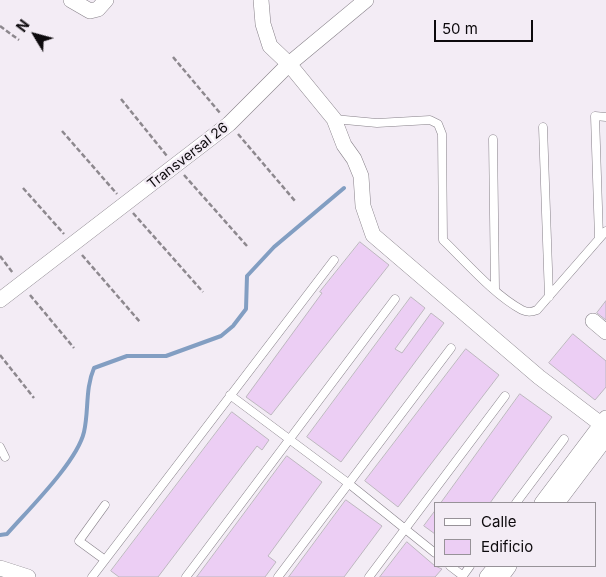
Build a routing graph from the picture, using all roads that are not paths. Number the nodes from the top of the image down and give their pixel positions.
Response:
1 (71, 0) edge
2 (106, 0) edge
3 (261, 0) edge
4 (366, 0) edge
5 (289, 64) junction
6 (606, 117) edge
7 (334, 119) junction
8 (543, 127) dead end
9 (493, 139) dead end
10 (606, 231) edge
11 (599, 238) junction
12 (334, 260) dead end
13 (495, 289) junction
14 (549, 297) junction
15 (396, 299) dead end
16 (0, 300) edge
17 (593, 322) dead end
18 (606, 332) edge
19 (451, 348) dead end
20 (230, 395) junction
21 (505, 396) dead end
22 (605, 427) edge
23 (564, 439) dead end
24 (289, 440) junction
25 (0, 448) edge
26 (6, 457) dead end
27 (348, 483) junction
28 (517, 502) edge
29 (543, 502) edge
30 (558, 502) edge
31 (105, 505) dead end
32 (405, 529) junction
33 (434, 552) edge
34 (105, 560) junction
35 (451, 567) edge
36 (495, 567) edge
37 (508, 567) edge
38 (0, 568) edge
39 (462, 576) edge
40 (28, 577) edge
41 (92, 577) edge
42 (186, 577) edge
43 (278, 577) edge
44 (369, 577) edge
45 (487, 577) edge
46 (500, 577) edge

1 - 2 street
3 - 5 street
4 - 5 street, Transversal 26
5 - 7 street
5 - 16 street, Transversal 26
6 - 11 lane
7 - 13 lane
7 - 22 street
8 - 14 lane
9 - 13 lane
10 - 11 lane
11 - 14 lane
12 - 20 lane
13 - 14 lane
15 - 24 lane
17 - 18 street
19 - 27 lane
20 - 24 lane
20 - 34 lane
21 - 32 lane
22 - 29 street
22 - 30 street
23 - 28 lane
24 - 27 lane
24 - 42 lane
25 - 26 lane
27 - 32 lane
27 - 43 lane
31 - 34 lane
32 - 33 lane
32 - 44 lane
34 - 41 lane
35 - 39 lane
36 - 45 street
37 - 46 street
38 - 40 street

